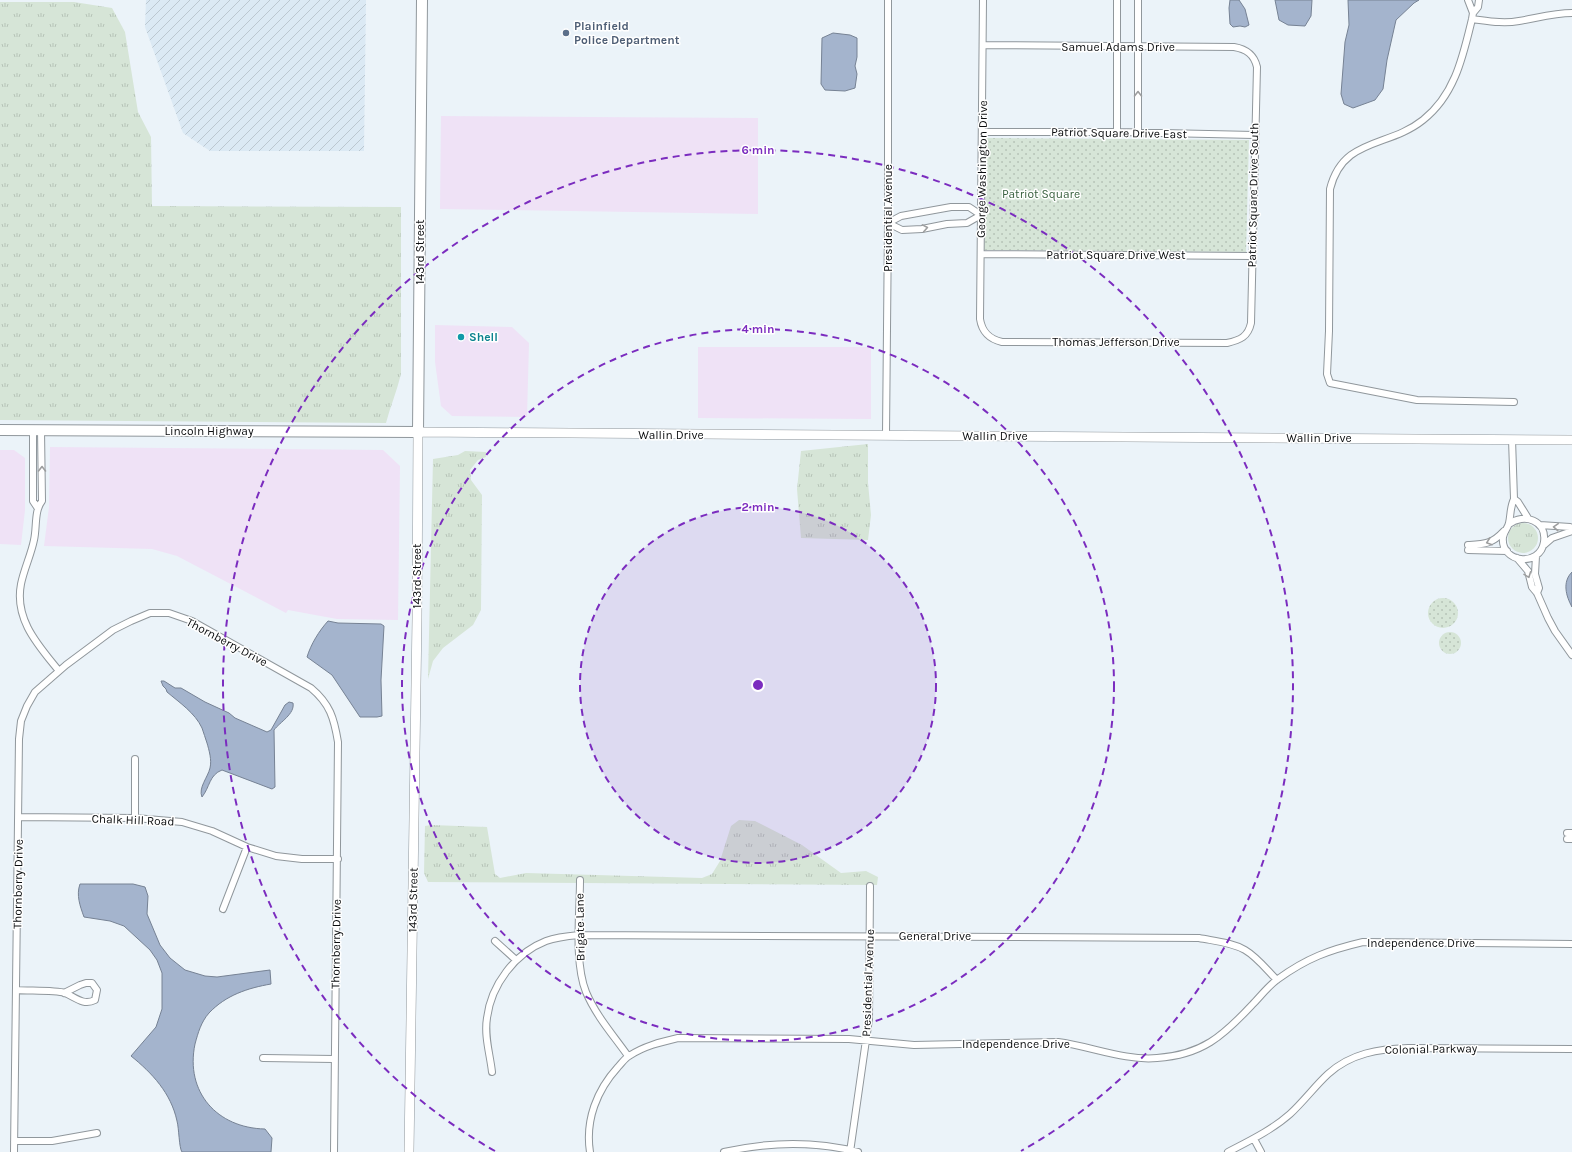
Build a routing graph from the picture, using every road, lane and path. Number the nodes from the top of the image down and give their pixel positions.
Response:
1 (422, 0) edge
2 (888, 0) edge
3 (983, 0) edge
4 (1117, 0) edge
5 (1138, 0) edge
6 (1468, 0) edge
7 (1479, 0) edge
8 (1572, 13) edge
9 (1472, 16) junction
10 (983, 45) junction
11 (1117, 47) junction
12 (1137, 47) junction
13 (1251, 54) joint
14 (983, 132) junction
15 (1117, 132) junction
16 (1138, 133) junction
17 (1254, 135) junction
18 (982, 215) junction
19 (888, 224) junction
20 (981, 254) junction
21 (1252, 256) junction
22 (987, 335) joint
23 (1245, 337) joint
24 (1514, 402) dead end
25 (0, 430) edge
26 (38, 430) junction
27 (418, 432) junction
28 (886, 435) junction
29 (1512, 440) junction
30 (1572, 440) edge
31 (1514, 499) junction
32 (1528, 518) junction
33 (1509, 524) junction
34 (1540, 525) junction
35 (1572, 528) edge
36 (1505, 530) junction
37 (1572, 531) edge
38 (1544, 545) junction
39 (1507, 551) junction
40 (1536, 556) junction
41 (1516, 558) junction
42 (1537, 592) junction
43 (1572, 655) edge
44 (59, 671) junction
45 (135, 759) dead end
46 (19, 817) junction
47 (135, 818) junction
48 (247, 847) junction
49 (338, 860) junction
50 (580, 880) dead end
51 (870, 886) dead end
52 (223, 908) dead end
53 (579, 935) junction
54 (870, 936) junction
55 (495, 941) dead end
56 (1572, 944) edge
57 (516, 960) junction
58 (1277, 980) junction
59 (17, 990) junction
60 (64, 993) junction
61 (867, 1042) junction
62 (1572, 1049) edge
63 (628, 1056) junction
64 (263, 1058) dead end
65 (334, 1059) junction
66 (492, 1072) dead end
67 (97, 1133) dead end
68 (1254, 1139) junction
69 (14, 1141) junction
70 (850, 1151) edge
71 (14, 1152) edge
72 (334, 1152) edge
73 (409, 1152) edge
74 (590, 1152) edge
75 (724, 1152) edge
76 (858, 1152) edge
77 (1228, 1152) edge
78 (1261, 1152) edge

1 - 27 main road, 143rd Street
2 - 19 street, Presidential Avenue
3 - 10 street, George Washington Drive
4 - 11 street
5 - 12 street
6 - 9 street
7 - 9 street
8 - 9 street
9 - 24 street
10 - 11 street, Samuel Adams Drive
10 - 14 street, George Washington Drive
11 - 12 street, Samuel Adams Drive
11 - 15 street
12 - 13 street, Samuel Adams Drive
16 -> 12 street
13 - 17 street, Patriot Square Drive South
14 - 15 street, Patriot Square Drive East
14 - 18 street, George Washington Drive
15 - 16 street, Patriot Square Drive East
16 - 17 street, Patriot Square Drive East
17 - 21 street, Patriot Square Drive South
19 -> 18 street
18 - 19 street
18 - 20 street, George Washington Drive
19 - 28 street, Presidential Avenue
20 - 21 street, Patriot Square Drive West
20 - 22 street, George Washington Drive
21 - 23 street, Patriot Square Drive South
22 - 23 street, Thomas Jefferson Drive
25 - 26 main road, Lincoln Highway
26 - 27 main road, Lincoln Highway
26 - 44 street
27 - 28 main road, Wallin Drive
27 - 73 main road, 143rd Street
28 - 29 main road, Wallin Drive
29 - 30 main road, Wallin Drive
29 - 31 street
31 - 32 street
31 - 33 street
32 - 33 street
32 - 34 street
33 - 36 street
35 -> 34 street
34 - 38 street
36 - 39 street
36 -> 39 street
37 - 38 street
38 - 40 street
39 - 41 street
40 - 41 street
40 - 42 street
41 -> 42 street
42 - 43 street
44 - 46 street, Thornberry Drive
44 - 49 street, Thornberry Drive
45 - 47 street
46 - 47 street, Chalk Hill Road
46 - 59 street, Thornberry Drive
47 - 48 street, Chalk Hill Road
48 - 49 street, Chalk Hill Road
48 - 52 street
49 - 65 street, Thornberry Drive
50 - 53 street, Brigate Lane
51 - 54 street, Presidential Avenue
53 - 54 street, General Drive
53 - 57 street, General Drive
53 - 63 street, Brigate Lane
54 - 58 street, General Drive
54 - 61 street, Presidential Avenue
55 - 57 street
56 - 58 street, Independence Drive
57 - 66 street, General Drive
58 - 61 street, Independence Drive
59 - 60 street
59 - 69 street, Thornberry Drive
60 - 60 street
61 - 63 street, Independence Drive
61 - 70 street, Presidential Avenue
62 - 68 street, Colonial Parkway
63 - 74 street, Independence Drive
64 - 65 street
65 - 72 street, Thornberry Drive
67 - 69 street
68 - 77 street, Colonial Parkway
68 - 78 street
69 - 71 street, Thornberry Drive
70 - 75 street
70 - 76 street

